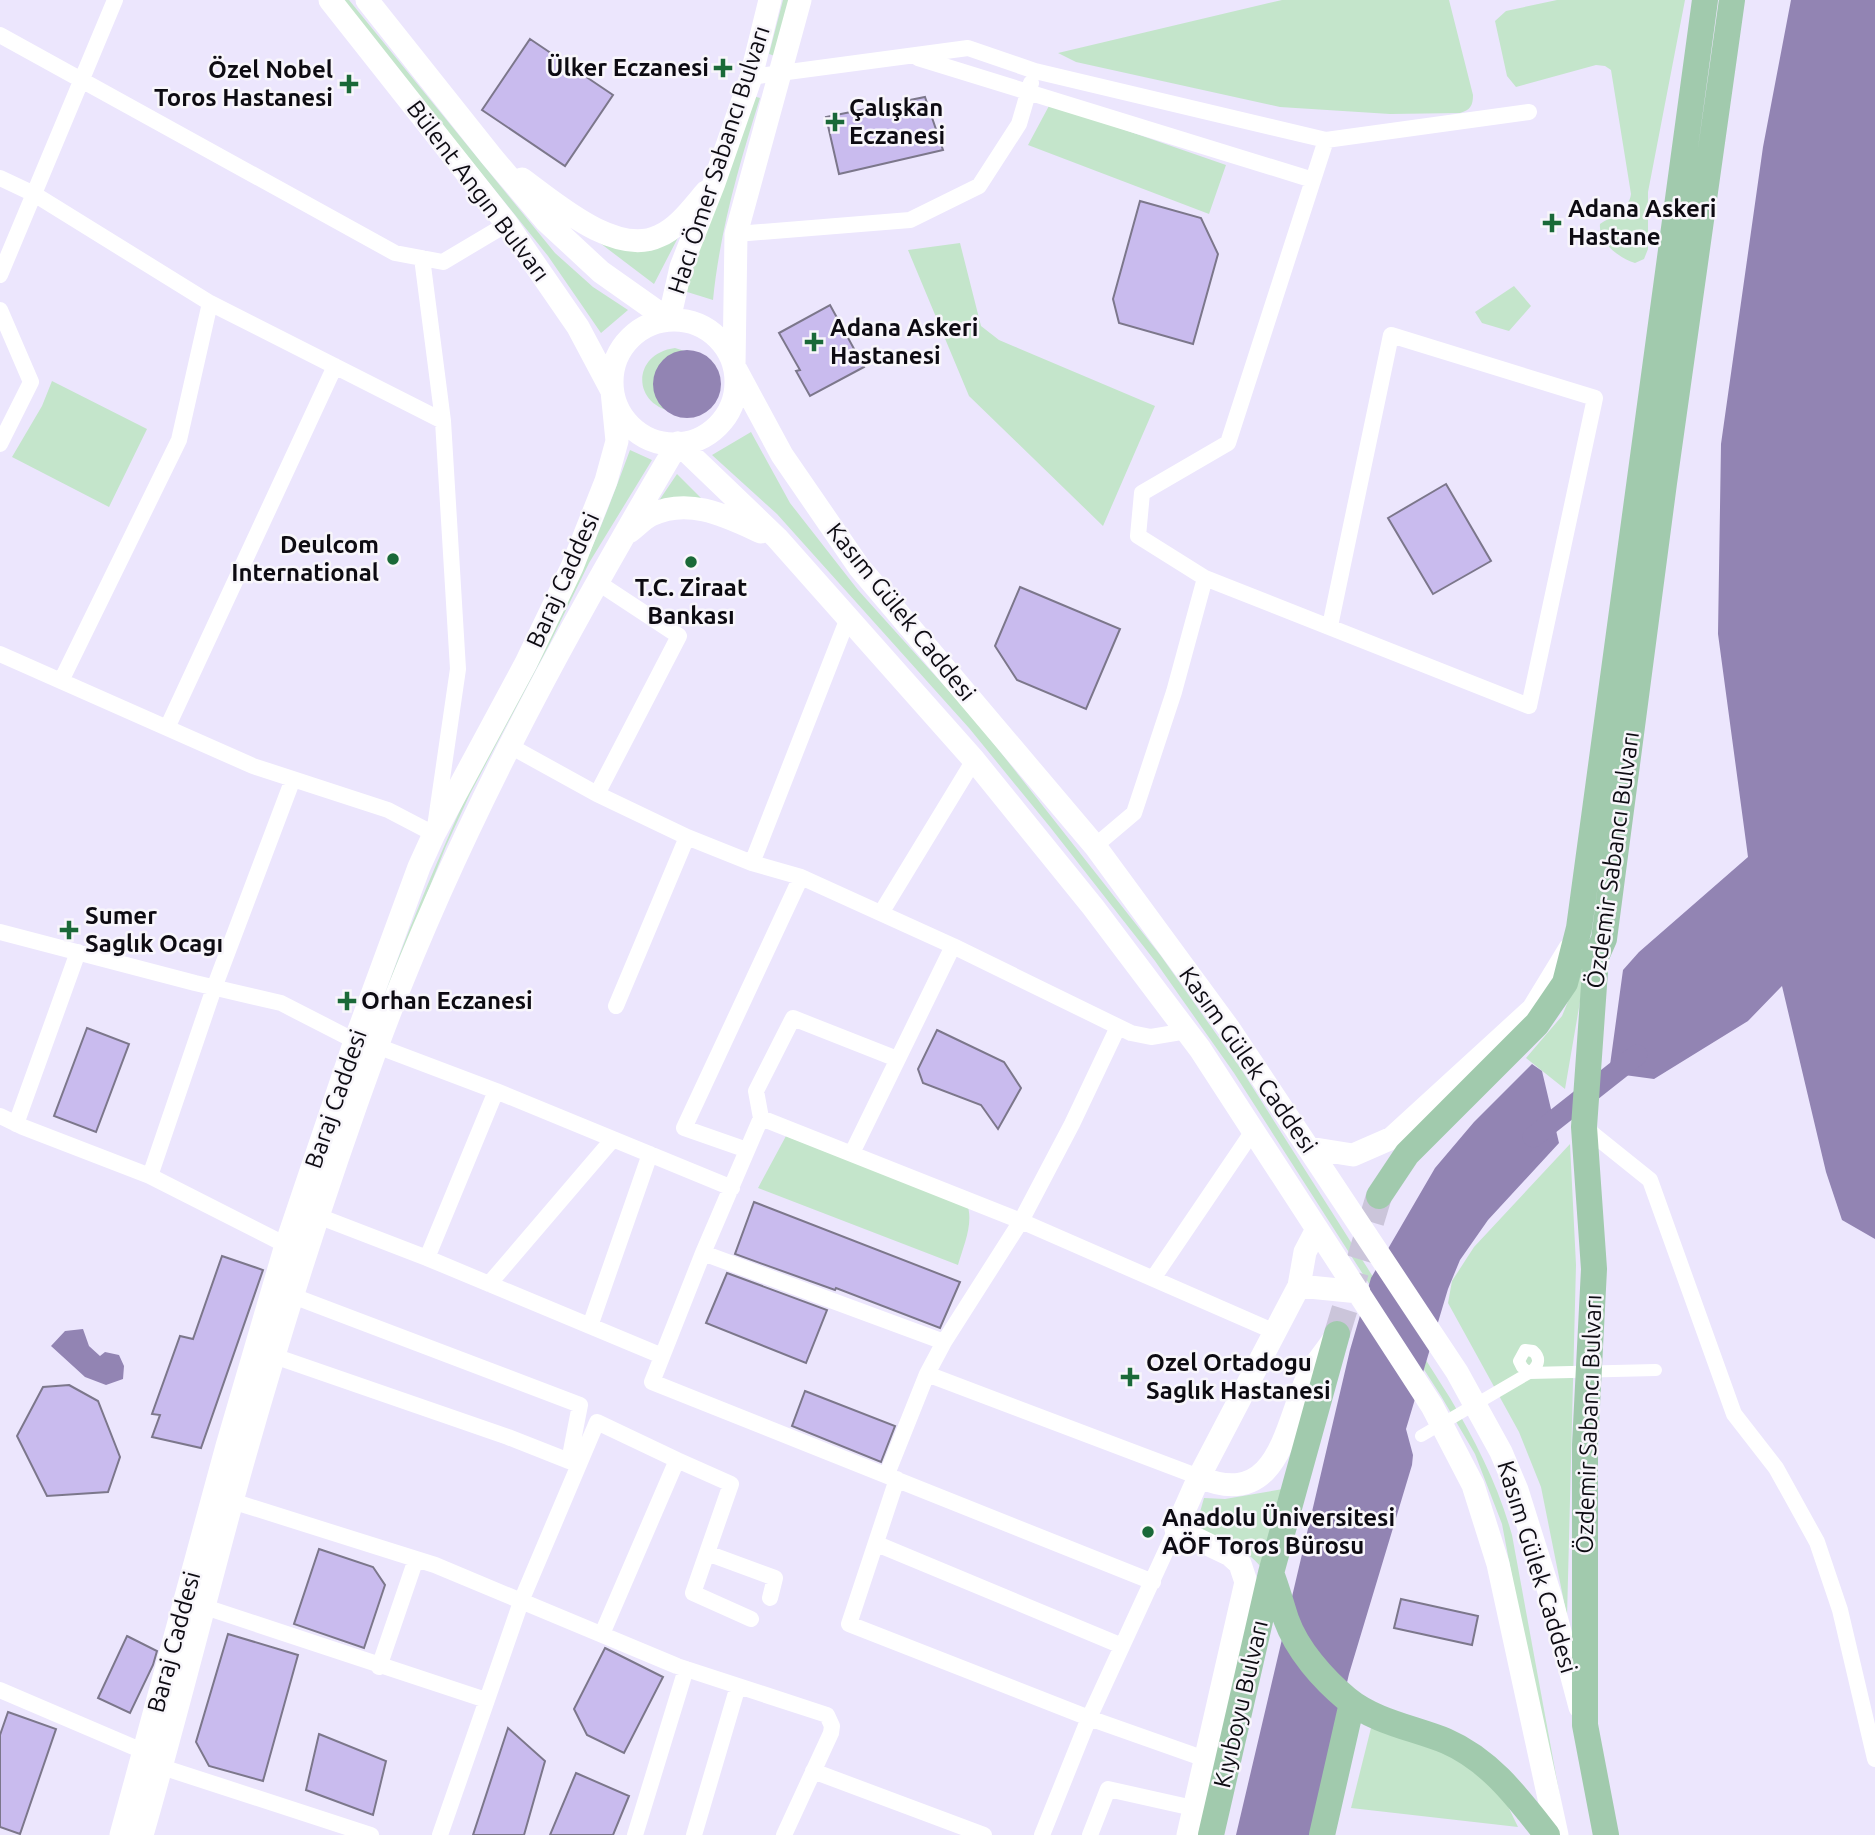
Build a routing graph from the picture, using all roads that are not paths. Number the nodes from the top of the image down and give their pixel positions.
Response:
1 (115, 0) edge
2 (330, 0) edge
3 (367, 0) edge
4 (770, 0) edge
5 (800, 0) edge
6 (1704, 0) edge
7 (1732, 0) edge
8 (0, 35) edge
9 (912, 56) junction
10 (1035, 71) junction
11 (782, 72) junction
12 (751, 77) junction
13 (82, 80) junction
14 (1027, 93) junction
15 (1529, 112) dead end
16 (1326, 140) junction
17 (491, 156) junction
18 (0, 178) edge
19 (1313, 180) junction
20 (714, 183) junction
21 (34, 194) junction
22 (507, 224) junction
23 (736, 234) junction
24 (422, 258) junction
25 (0, 273) edge
26 (210, 303) junction
27 (0, 311) edge
28 (669, 320) junction
29 (335, 366) junction
30 (734, 366) junction
31 (612, 391) junction
32 (443, 421) junction
33 (678, 443) junction
34 (0, 444) edge
35 (622, 538) junction
36 (777, 538) junction
37 (1205, 578) junction
38 (597, 583) junction
39 (848, 618) junction
40 (1331, 626) junction
41 (0, 654) edge
42 (61, 681) junction
43 (167, 728) junction
44 (510, 746) junction
45 (974, 760) junction
46 (293, 779) junction
47 (597, 793) junction
48 (434, 834) junction
49 (687, 837) junction
50 (1095, 846) junction
51 (752, 863) junction
52 (801, 877) junction
53 (881, 914) junction
54 (0, 932) edge
55 (1577, 936) junction
56 (953, 946) junction
57 (78, 953) junction
58 (214, 988) junction
59 (617, 1006) dead end
60 (1118, 1027) junction
61 (1187, 1031) junction
62 (366, 1043) junction
63 (897, 1059) junction
64 (496, 1091) junction
65 (0, 1116) edge
66 (761, 1118) junction
67 (16, 1124) junction
68 (1584, 1127) junction
69 (1253, 1131) junction
70 (613, 1139) junction
71 (1310, 1148) junction
72 (747, 1150) junction
73 (852, 1153) junction
74 (650, 1154) junction
75 (150, 1176) junction
76 (732, 1188) junction
77 (1379, 1196) tunnel mouth
78 (318, 1216) junction
79 (1021, 1220) junction
80 (1317, 1229) junction
81 (286, 1245) junction
82 (703, 1253) junction
83 (427, 1258) junction
84 (1154, 1277) junction
85 (489, 1284) junction
86 (1298, 1286) junction
87 (1359, 1292) junction
88 (293, 1296) junction
89 (590, 1326) junction
90 (1275, 1332) junction
91 (1337, 1334) joint
92 (944, 1342) junction
93 (274, 1356) junction
94 (662, 1356) junction
95 (1656, 1370) dead end
96 (927, 1374) junction
97 (1421, 1436) dead end
98 (677, 1460) junction
99 (892, 1476) junction
100 (1199, 1478) junction
101 (232, 1501) junction
102 (1176, 1529) junction
103 (877, 1544) junction
104 (707, 1553) junction
105 (416, 1559) junction
106 (1271, 1573) junction
107 (1153, 1582) junction
108 (770, 1598) dead end
109 (522, 1600) junction
110 (205, 1607) junction
111 (751, 1619) dead end
112 (602, 1634) junction
113 (1122, 1646) junction
114 (380, 1667) junction
115 (686, 1669) junction
116 (738, 1686) junction
117 (0, 1690) edge
118 (486, 1700) junction
119 (1350, 1701) junction
120 (1089, 1718) junction
121 (1585, 1726) junction
122 (1205, 1759) junction
123 (1875, 1759) edge
124 (153, 1760) junction
125 (813, 1771) junction
126 (1193, 1808) junction
127 (121, 1835) edge
128 (142, 1835) edge
129 (371, 1835) edge
130 (440, 1835) edge
131 (635, 1835) edge
132 (694, 1835) edge
133 (784, 1835) edge
134 (984, 1835) edge
135 (1042, 1835) edge
136 (1090, 1835) edge
137 (1188, 1835) edge
138 (1211, 1835) edge
139 (1322, 1835) edge
140 (1546, 1835) edge
141 (1557, 1835) edge
142 (1606, 1835) edge

1 - 13 street
2 - 22 main road, Bülent Angın Bulvarı
3 - 17 main road, Bülent Angın Bulvarı
4 - 12 main road, Hacı Ömer Sabancı Bulvarı
5 - 11 main road, Hacı Ömer Sabancı Bulvarı
6 - 55 main road, Özdemir Sabancı Bulvarı
7 - 68 main road, Özdemir Sabancı Bulvarı
8 - 13 street
9 - 10 street
9 - 11 street
9 - 14 street
10 - 14 street
10 - 16 street
11 - 12 street
11 - 23 main road, Hacı Ömer Sabancı Bulvarı
12 - 20 main road, Hacı Ömer Sabancı Bulvarı
13 - 21 street
13 - 24 street
14 - 19 street
14 - 23 street
15 - 16 street
16 - 19 street
17 - 20 main road
17 - 28 main road, Bülent Angın Bulvarı
18 - 21 street
19 - 37 street
20 - 28 main road, Hacı Ömer Sabancı Bulvarı
21 - 25 street
21 - 26 street
22 - 24 street
22 - 31 main road, Bülent Angın Bulvarı
23 - 30 main road, Hacı Ömer Sabancı Bulvarı
24 - 32 street
26 - 29 street
26 - 42 street
27 - 34 street
28 - 30 main road
28 - 31 main road
29 - 32 street
29 - 43 street
30 - 33 main road
30 - 50 main road, Kasım Gülek Caddesi
31 - 33 main road
31 - 48 main road, Baraj Caddesi
32 - 48 street
33 - 35 main road, Baraj Caddesi
33 - 36 main road, Kasım Gülek Caddesi
35 - 36 main road
35 - 38 main road, Baraj Caddesi
36 - 39 main road, Kasım Gülek Caddesi
37 - 40 street
37 - 50 street
38 - 44 main road, Baraj Caddesi
38 - 47 street
39 - 45 main road, Kasım Gülek Caddesi
39 - 51 street
40 - 40 street
41 - 42 street
42 - 43 street
43 - 46 street
44 - 47 street
44 - 62 main road, Baraj Caddesi
45 - 53 street
45 - 61 main road, Kasım Gülek Caddesi
46 - 48 street
46 - 58 street
47 - 49 street
48 - 62 main road, Baraj Caddesi
49 - 51 street
49 - 59 street
50 - 71 main road, Kasım Gülek Caddesi
51 - 52 street
52 - 53 street
52 - 72 street
53 - 56 street
54 - 57 street
55 - 71 main road
55 - 77 main road, Özdemir Sabancı Bulvarı
56 - 60 street
56 - 63 street
57 - 58 street
57 - 67 street
58 - 62 street
58 - 75 street
60 - 61 street
60 - 79 street
61 - 69 main road, Kasım Gülek Caddesi
62 - 64 street
62 - 78 main road, Baraj Caddesi
62 - 81 main road, Baraj Caddesi
63 - 66 street
63 - 73 street
64 - 70 street
64 - 83 street
65 - 67 street
66 - 72 street
66 - 73 street
67 - 75 street
68 - 121 main road, Özdemir Sabancı Bulvarı
68 - 123 street
69 - 80 main road, Kasım Gülek Caddesi
69 - 84 street
70 - 74 street
70 - 85 street
71 - 121 main road, Kasım Gülek Caddesi
72 - 76 street
73 - 79 street
74 - 76 street
74 - 89 street
75 - 81 street
76 - 82 street
78 - 83 street
78 - 88 main road, Baraj Caddesi
79 - 84 street
79 - 92 street
80 - 86 main road
80 - 87 main road, Kasım Gülek Caddesi
81 - 124 main road, Baraj Caddesi
82 - 92 street
82 - 94 street
83 - 85 street
84 - 90 street
85 - 89 street
86 - 87 main road
86 - 90 main road
87 - 141 main road, Kasım Gülek Caddesi
88 - 93 main road, Baraj Caddesi
88 - 93 street
89 - 94 street
90 - 100 main road
91 - 100 main road
91 - 106 main road
92 - 96 street
93 - 101 main road, Baraj Caddesi
94 - 99 street
95 - 97 street
96 - 99 street
96 - 100 street
98 - 104 street
98 - 109 street
98 - 112 street
99 - 103 street
99 - 107 street
100 - 102 main road
101 - 105 street
101 - 110 main road, Baraj Caddesi
102 - 107 street
102 - 122 main road
103 - 113 street
103 - 120 street
104 - 108 street
104 - 111 street
105 - 109 street
105 - 114 street
106 - 119 main road
106 - 138 main road, Kıyıboyu Bulvarı
107 - 113 street
109 - 112 street
109 - 118 street
110 - 114 street
110 - 124 main road, Baraj Caddesi
112 - 115 street
113 - 120 street
114 - 118 street
115 - 116 street
115 - 131 street
116 - 125 street
116 - 132 street
117 - 124 street
118 - 130 street
119 - 139 main road
119 - 140 main road
120 - 122 street
120 - 135 street
121 - 142 main road, Kasım Gülek Caddesi
122 - 126 main road
124 - 127 main road, Baraj Caddesi
124 - 128 main road, Baraj Caddesi
124 - 129 street
125 - 133 street
125 - 134 street
126 - 136 street
126 - 137 main road

